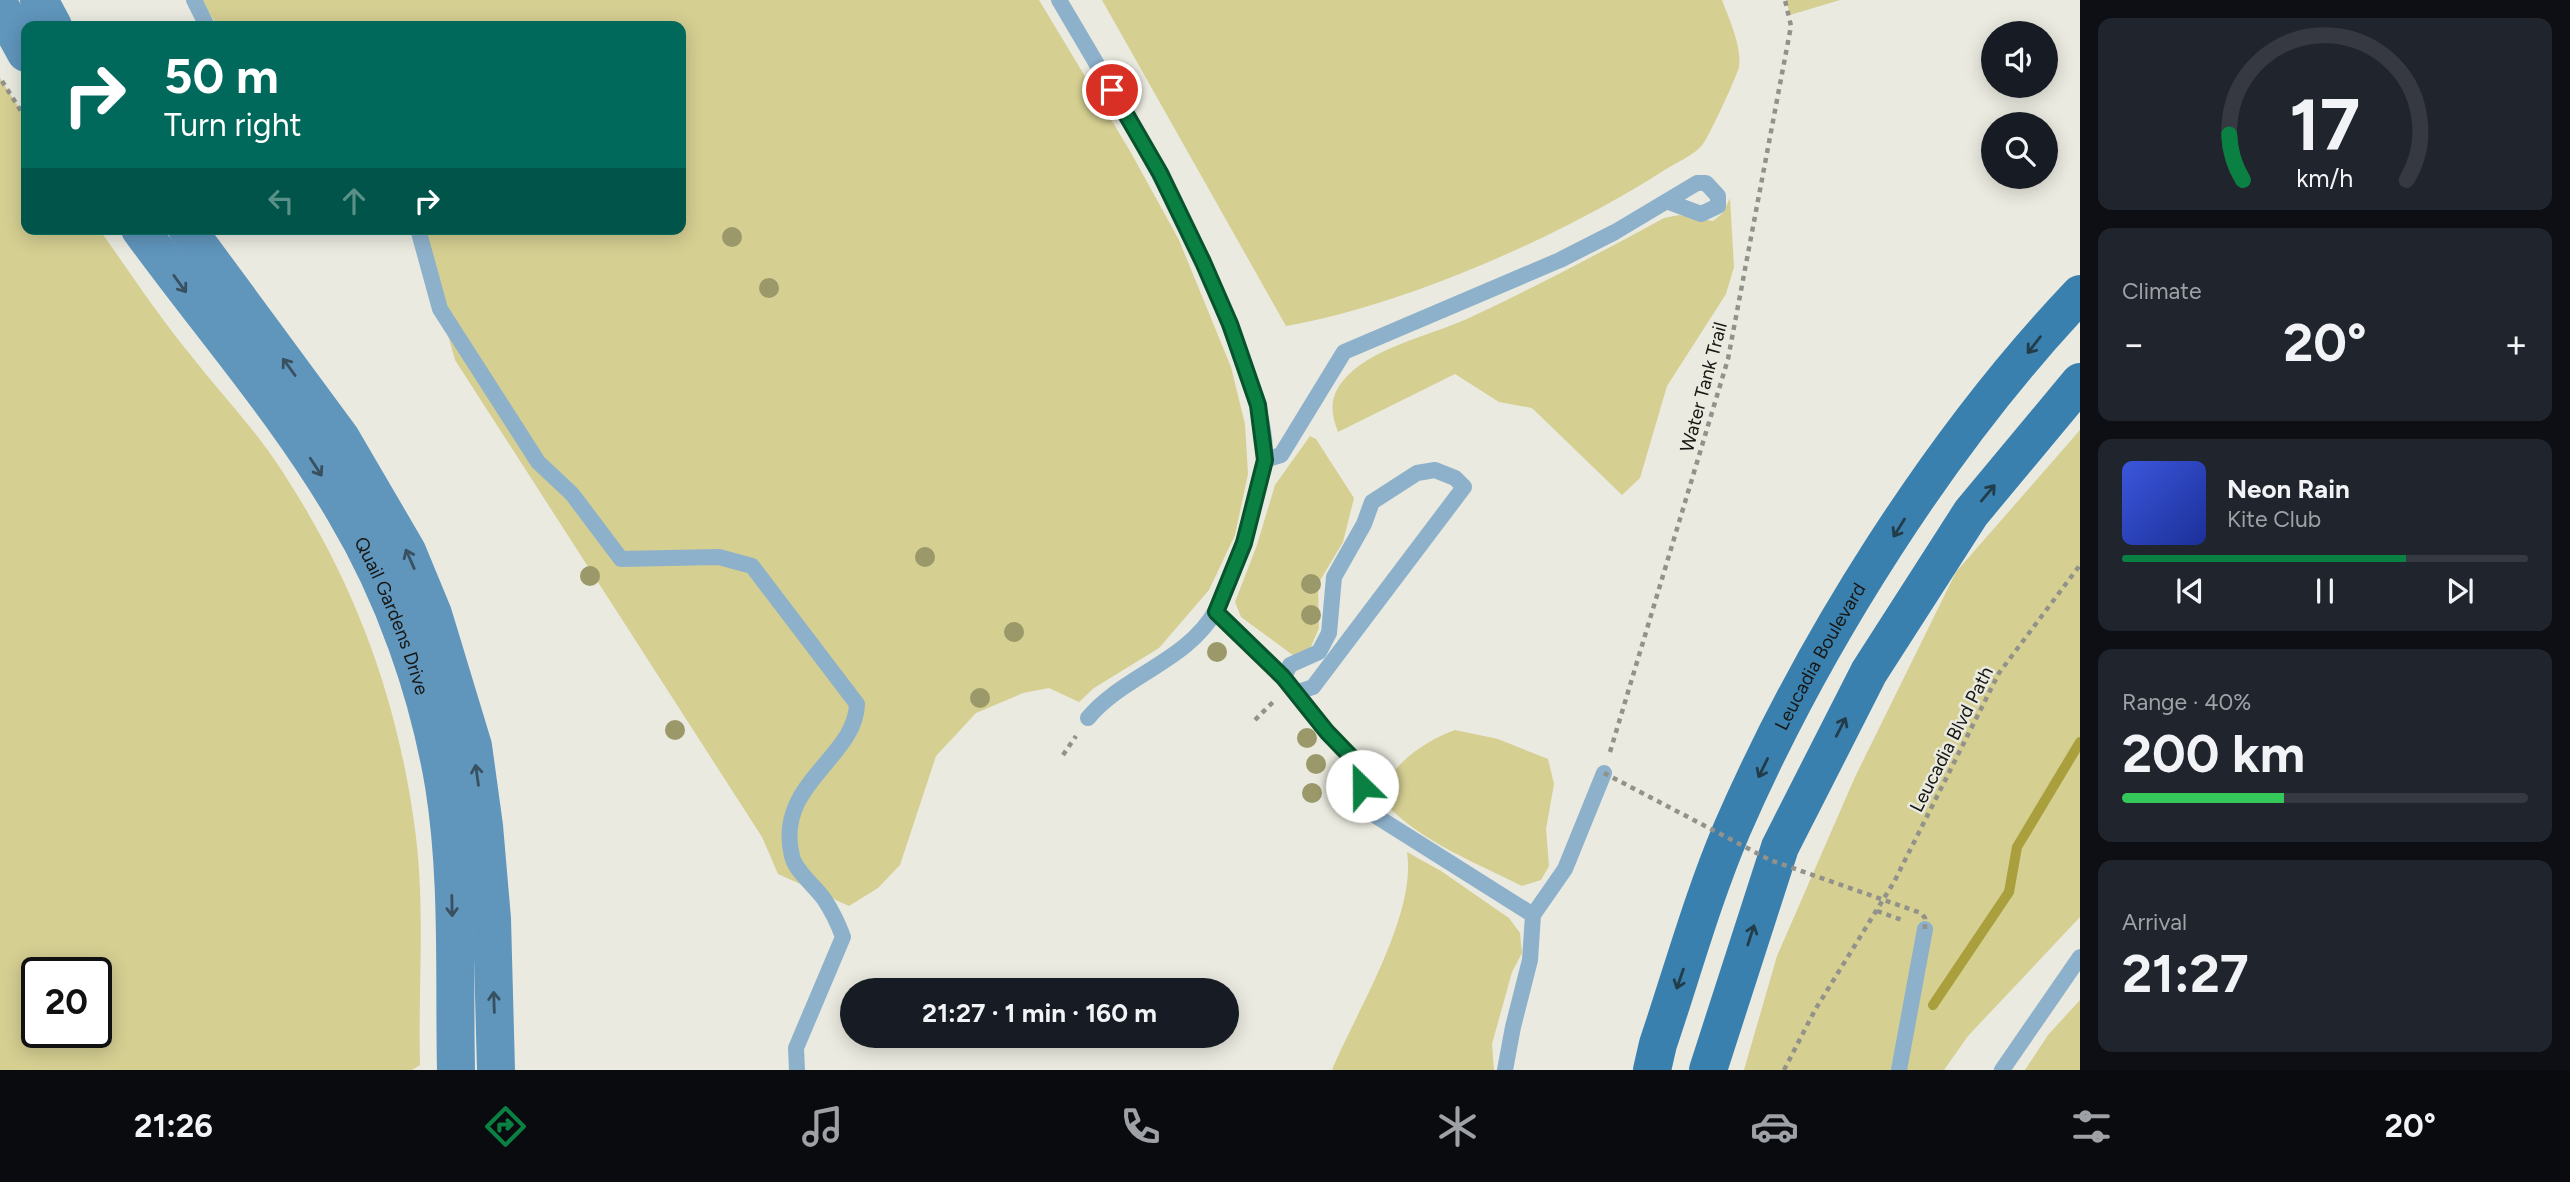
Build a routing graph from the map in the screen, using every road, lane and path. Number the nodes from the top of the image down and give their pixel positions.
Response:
1 (38, 0) edge
2 (194, 0) edge
3 (1059, 0) edge
4 (1785, 0) edge
5 (0, 6) edge
6 (50, 21) edge
7 (204, 21) edge
8 (21, 44) edge
9 (0, 78) edge
10 (21, 111) edge
11 (1669, 202) dead end
12 (144, 235) edge
13 (191, 235) edge
14 (420, 235) edge
15 (2080, 294) edge
16 (2080, 382) edge
17 (1265, 460) junction
18 (2080, 565) edge
19 (1216, 612) junction
20 (1283, 677) junction
21 (1295, 692) junction
22 (1088, 718) dead end
23 (1604, 773) junction
24 (1533, 915) junction
25 (1925, 929) joint
26 (2080, 957) edge
27 (456, 1070) edge
28 (496, 1070) edge
29 (797, 1070) edge
30 (1505, 1070) edge
31 (1652, 1070) edge
32 (1708, 1070) edge
33 (1784, 1070) edge
34 (1899, 1070) edge
35 (2002, 1070) edge

1 - 6 main road
2 - 7 lane
3 - 17 lane
4 - 23 path, Water Tank Trail
5 - 8 main road
9 - 10 path
11 - 17 lane
12 -> 27 main road, Quail Gardens Drive
28 -> 13 main road, Quail Gardens Drive
14 - 29 lane
15 -> 31 main road, Leucadia Boulevard
32 -> 16 main road
17 - 19 lane
18 - 33 path, Leucadia Blvd Path
19 - 20 lane
19 - 22 lane
20 - 21 lane
20 - 21 lane
21 - 24 lane
23 - 24 lane
23 - 25 path, bridge
24 - 30 lane
25 - 34 lane
26 - 35 lane

